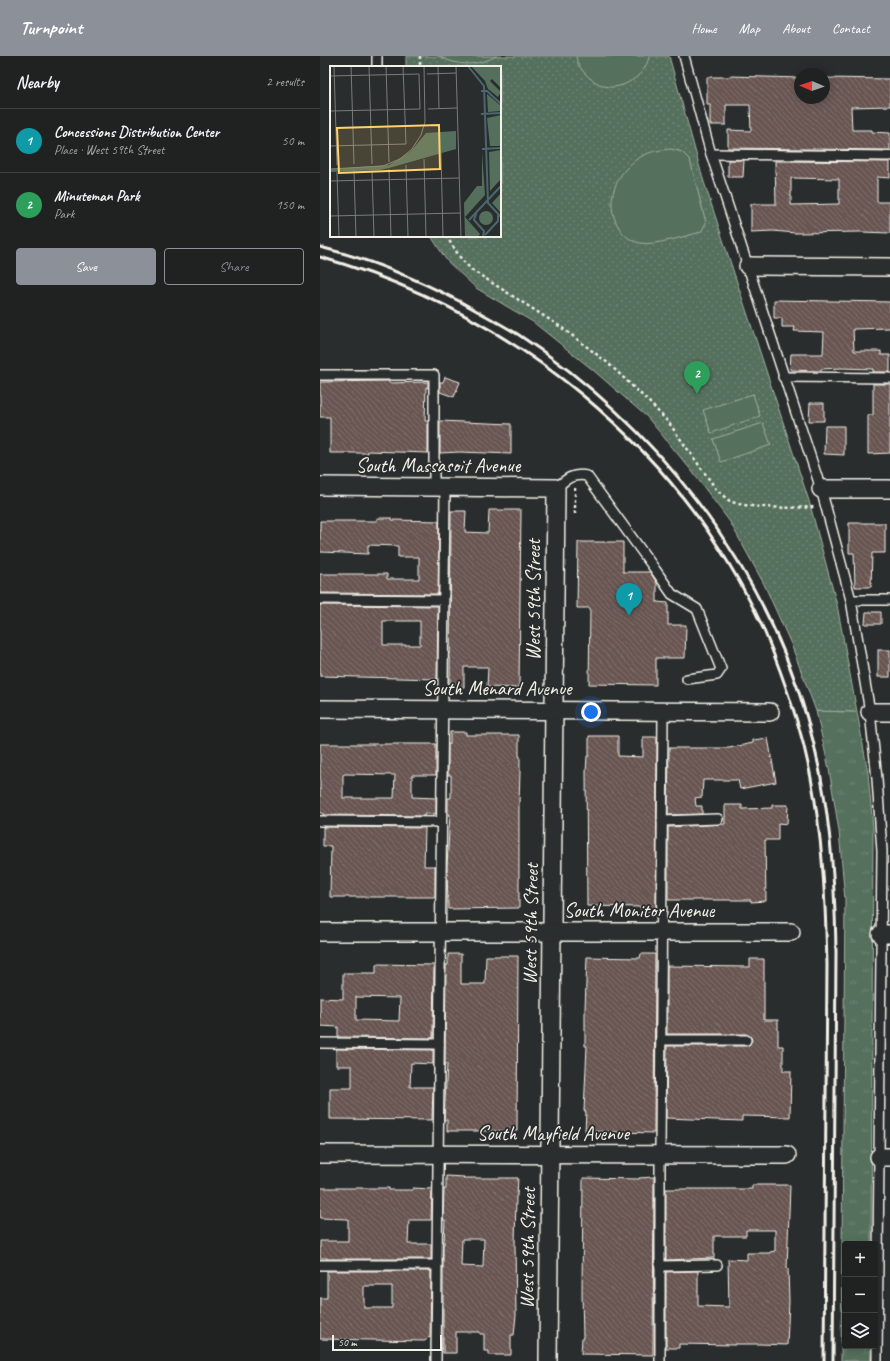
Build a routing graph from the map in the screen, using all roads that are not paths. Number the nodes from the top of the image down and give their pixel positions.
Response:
1 (684, 56) edge
2 (711, 154) junction
3 (890, 156) edge
4 (748, 266) junction
5 (890, 267) edge
6 (320, 375) edge
7 (783, 377) junction
8 (890, 378) edge
9 (320, 486) edge
10 (439, 487) junction
11 (556, 488) junction
12 (821, 488) junction
13 (890, 489) edge
14 (320, 599) edge
15 (443, 600) junction
16 (851, 600) junction
17 (890, 600) edge
18 (687, 679) dead end
19 (320, 709) edge
20 (443, 710) junction
21 (554, 710) junction
22 (663, 712) junction
23 (770, 712) dead end
24 (870, 712) junction
25 (890, 712) edge
26 (718, 819) dead end
27 (320, 821) edge
28 (662, 821) junction
29 (441, 822) junction
30 (320, 932) edge
31 (441, 932) junction
32 (552, 932) junction
33 (662, 932) junction
34 (791, 932) dead end
35 (886, 934) edge
36 (661, 1040) junction
37 (746, 1040) dead end
38 (320, 1043) edge
39 (439, 1044) junction
40 (320, 1154) edge
41 (438, 1155) junction
42 (550, 1155) junction
43 (787, 1155) dead end
44 (660, 1156) junction
45 (885, 1157) edge
46 (320, 1265) edge
47 (437, 1265) junction
48 (717, 1265) dead end
49 (660, 1266) junction
50 (436, 1361) edge
51 (548, 1361) edge
52 (660, 1361) edge
53 (877, 1361) edge

1 - 2 lane
2 - 3 lane
2 - 4 lane
4 - 5 street
4 - 7 lane
6 - 10 lane
7 - 8 lane
7 - 12 lane
9 - 10 street, South Massasoit Avenue
10 - 11 street, South Massasoit Avenue
10 - 15 lane
11 - 18 lane
11 - 21 street, West 59th Street
12 - 13 street
12 - 16 lane
14 - 15 lane
15 - 20 lane
16 - 17 lane
16 - 24 lane
19 - 20 street, South Menard Avenue
20 - 21 street, South Menard Avenue
20 - 29 lane
21 - 22 street, South Menard Avenue
21 - 32 street, West 59th Street
22 - 23 street, South Menard Avenue
22 - 28 lane
24 - 25 street
24 - 35 lane
26 - 28 lane
27 - 29 lane
28 - 33 lane
29 - 31 lane
30 - 31 street, South Monitor Avenue
31 - 32 street, South Monitor Avenue
31 - 39 lane
32 - 33 street, South Monitor Avenue
32 - 42 street, West 59th Street
33 - 34 street, South Monitor Avenue
33 - 36 lane
35 - 45 lane
36 - 37 lane
36 - 44 lane
38 - 39 lane
39 - 41 lane
40 - 41 street, South Mayfield Avenue
41 - 42 street, South Mayfield Avenue
41 - 47 lane
42 - 44 street, South Mayfield Avenue
42 - 51 street, West 59th Street
43 - 44 street, South Mayfield Avenue
44 - 49 lane
45 - 53 lane
46 - 47 lane
47 - 50 lane
48 - 49 lane
49 - 52 lane

